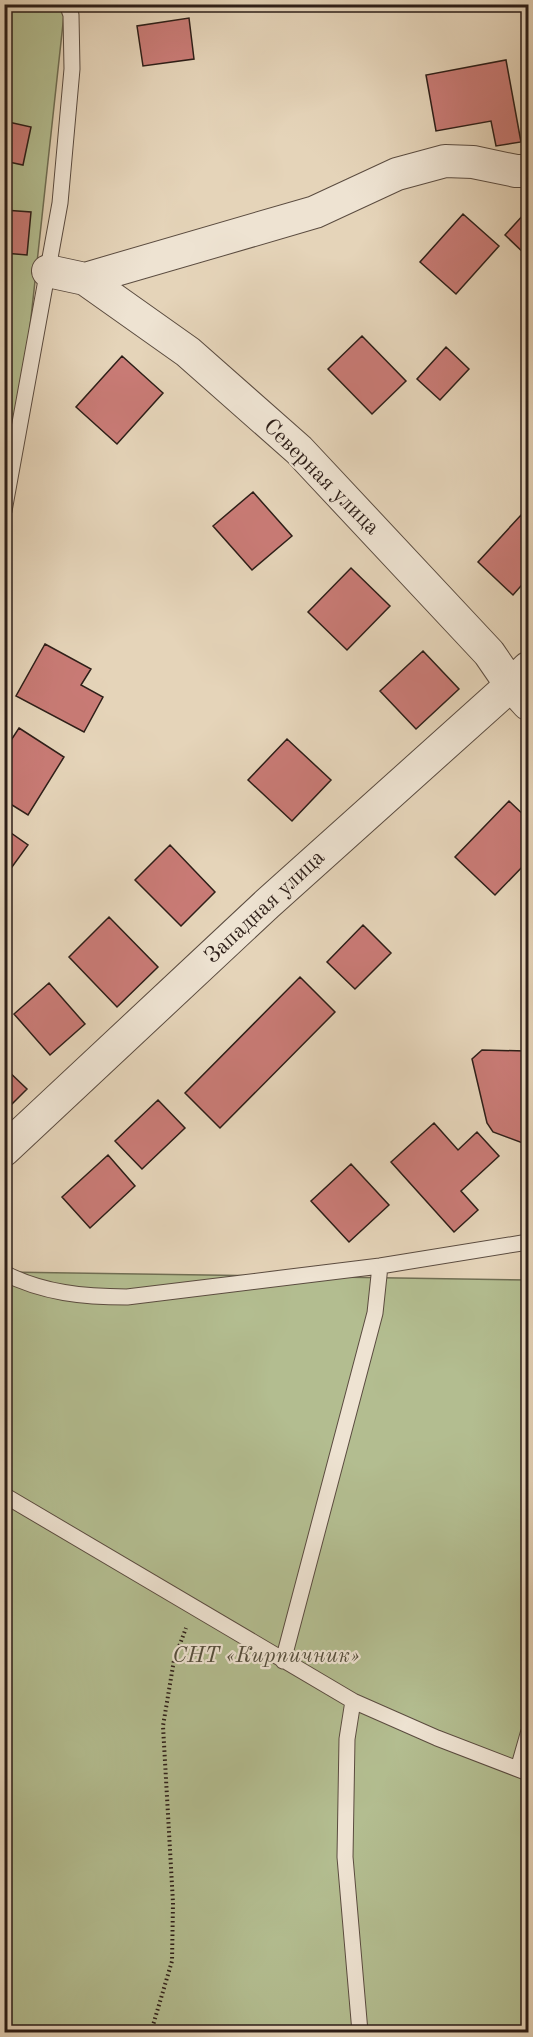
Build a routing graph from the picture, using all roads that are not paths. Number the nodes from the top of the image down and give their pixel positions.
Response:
1 (70, 8) edge
2 (528, 171) edge
3 (48, 271) junction
4 (85, 279) junction
5 (4, 511) edge
6 (523, 686) edge
7 (4, 1150) edge
8 (528, 1242) edge
9 (380, 1266) junction
10 (4, 1273) edge
11 (4, 1495) edge
12 (283, 1661) junction
13 (353, 1701) junction
14 (528, 1734) edge
15 (523, 1771) edge
16 (360, 2032) edge

1 - 3 lane
2 - 4 street, Северная улица
3 - 4 street, Северная улица
3 - 5 lane
4 - 6 street, Северная улица
6 - 7 street, Западная улица
8 - 9 lane
9 - 10 lane
9 - 12 lane
11 - 12 lane
12 - 13 lane
13 - 15 lane
13 - 16 lane
14 - 15 lane

